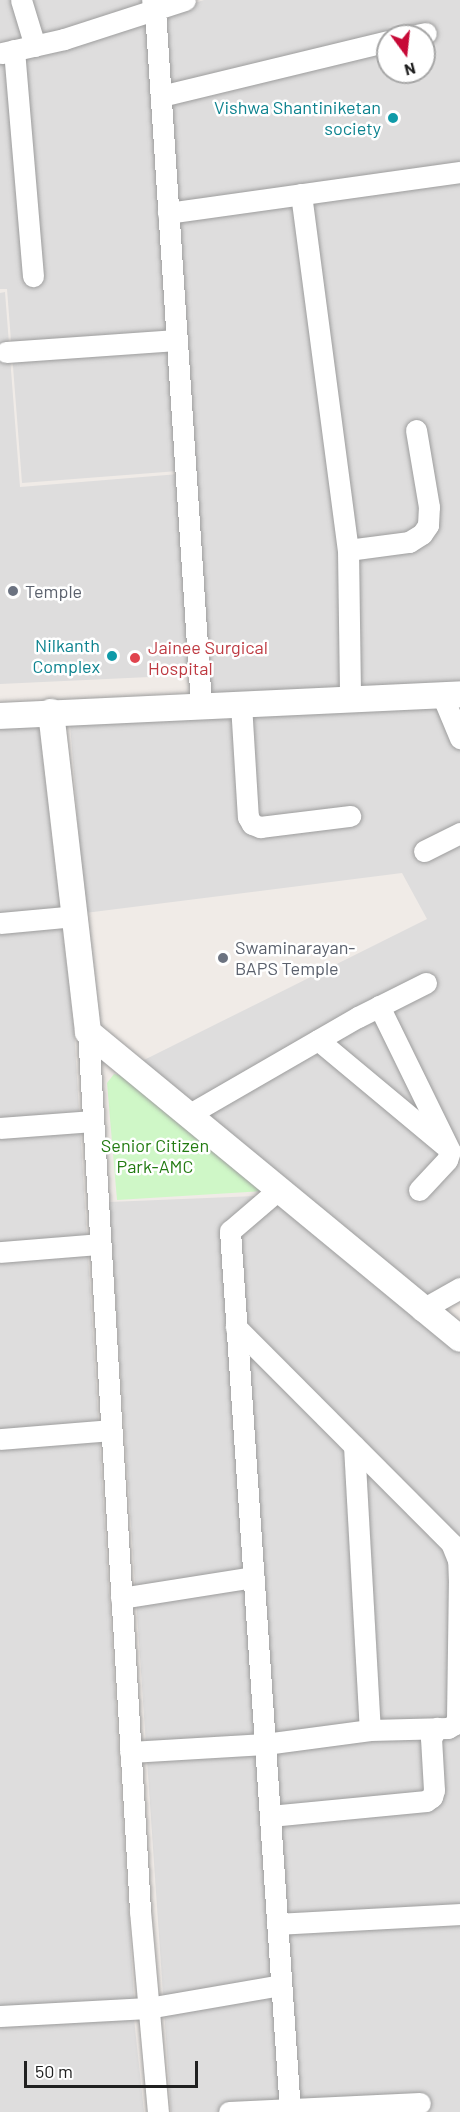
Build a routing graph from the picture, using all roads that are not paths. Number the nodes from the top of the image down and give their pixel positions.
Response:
1 (21, 0) edge
2 (185, 0) edge
3 (154, 5) edge
4 (376, 44) edge
5 (35, 46) junction
6 (7, 52) edge
7 (161, 96) junction
8 (460, 172) edge
9 (301, 194) junction
10 (168, 213) junction
11 (33, 276) dead end
12 (177, 340) junction
13 (6, 352) dead end
14 (416, 430) dead end
15 (348, 550) junction
16 (451, 694) edge
17 (350, 699) junction
18 (241, 704) junction
19 (201, 705) junction
20 (51, 712) junction
21 (0, 716) edge
22 (460, 738) edge
23 (350, 816) dead end
24 (460, 834) edge
25 (424, 850) dead end
26 (75, 916) junction
27 (0, 923) edge
28 (426, 983) dead end
29 (379, 1006) junction
30 (88, 1032) junction
31 (318, 1040) junction
32 (188, 1115) junction
33 (93, 1121) junction
34 (0, 1128) edge
35 (450, 1151) junction
36 (278, 1190) junction
37 (418, 1190) dead end
38 (100, 1244) junction
39 (0, 1251) edge
40 (460, 1288) edge
41 (421, 1310) junction
42 (236, 1327) junction
43 (460, 1339) edge
44 (111, 1430) junction
45 (0, 1439) edge
46 (354, 1446) junction
47 (253, 1577) junction
48 (121, 1598) junction
49 (437, 1728) junction
50 (370, 1730) junction
51 (265, 1744) junction
52 (130, 1752) junction
53 (270, 1816) junction
54 (460, 1914) edge
55 (277, 1924) junction
56 (281, 1985) junction
57 (148, 2008) junction
58 (0, 2016) edge
59 (420, 2103) dead end
60 (290, 2110) edge
61 (158, 2112) edge
62 (229, 2112) edge

1 - 5 street
2 - 3 street
3 - 5 street
3 - 7 street
4 - 7 street
5 - 6 street
6 - 11 street
7 - 10 street
8 - 9 street
9 - 10 street
9 - 15 street
10 - 12 street
12 - 13 street
12 - 19 street
14 - 15 street
15 - 17 street
16 - 17 street
16 - 22 street
17 - 18 street
18 - 19 street
18 - 23 street
19 - 20 street
20 - 21 street
20 - 26 street
24 - 25 street
26 - 27 street
26 - 30 street
28 - 29 street
29 - 31 street
29 - 35 street
30 - 32 street
30 - 33 street
31 - 32 street
31 - 35 street
32 - 36 street
33 - 34 street
33 - 38 street
35 - 37 street
36 - 41 street
36 - 42 street
38 - 39 street
38 - 44 street
40 - 41 street
41 - 43 street
42 - 46 street
42 - 47 street
44 - 45 street
44 - 48 street
46 - 49 street
46 - 50 street
47 - 48 street
47 - 51 street
48 - 52 street
49 - 50 street
49 - 53 street
50 - 51 street
51 - 52 street
51 - 53 street
52 - 57 street
53 - 55 street
54 - 55 street
55 - 56 street
56 - 57 street
56 - 60 street
57 - 58 street
57 - 61 street
59 - 60 street
60 - 62 street

